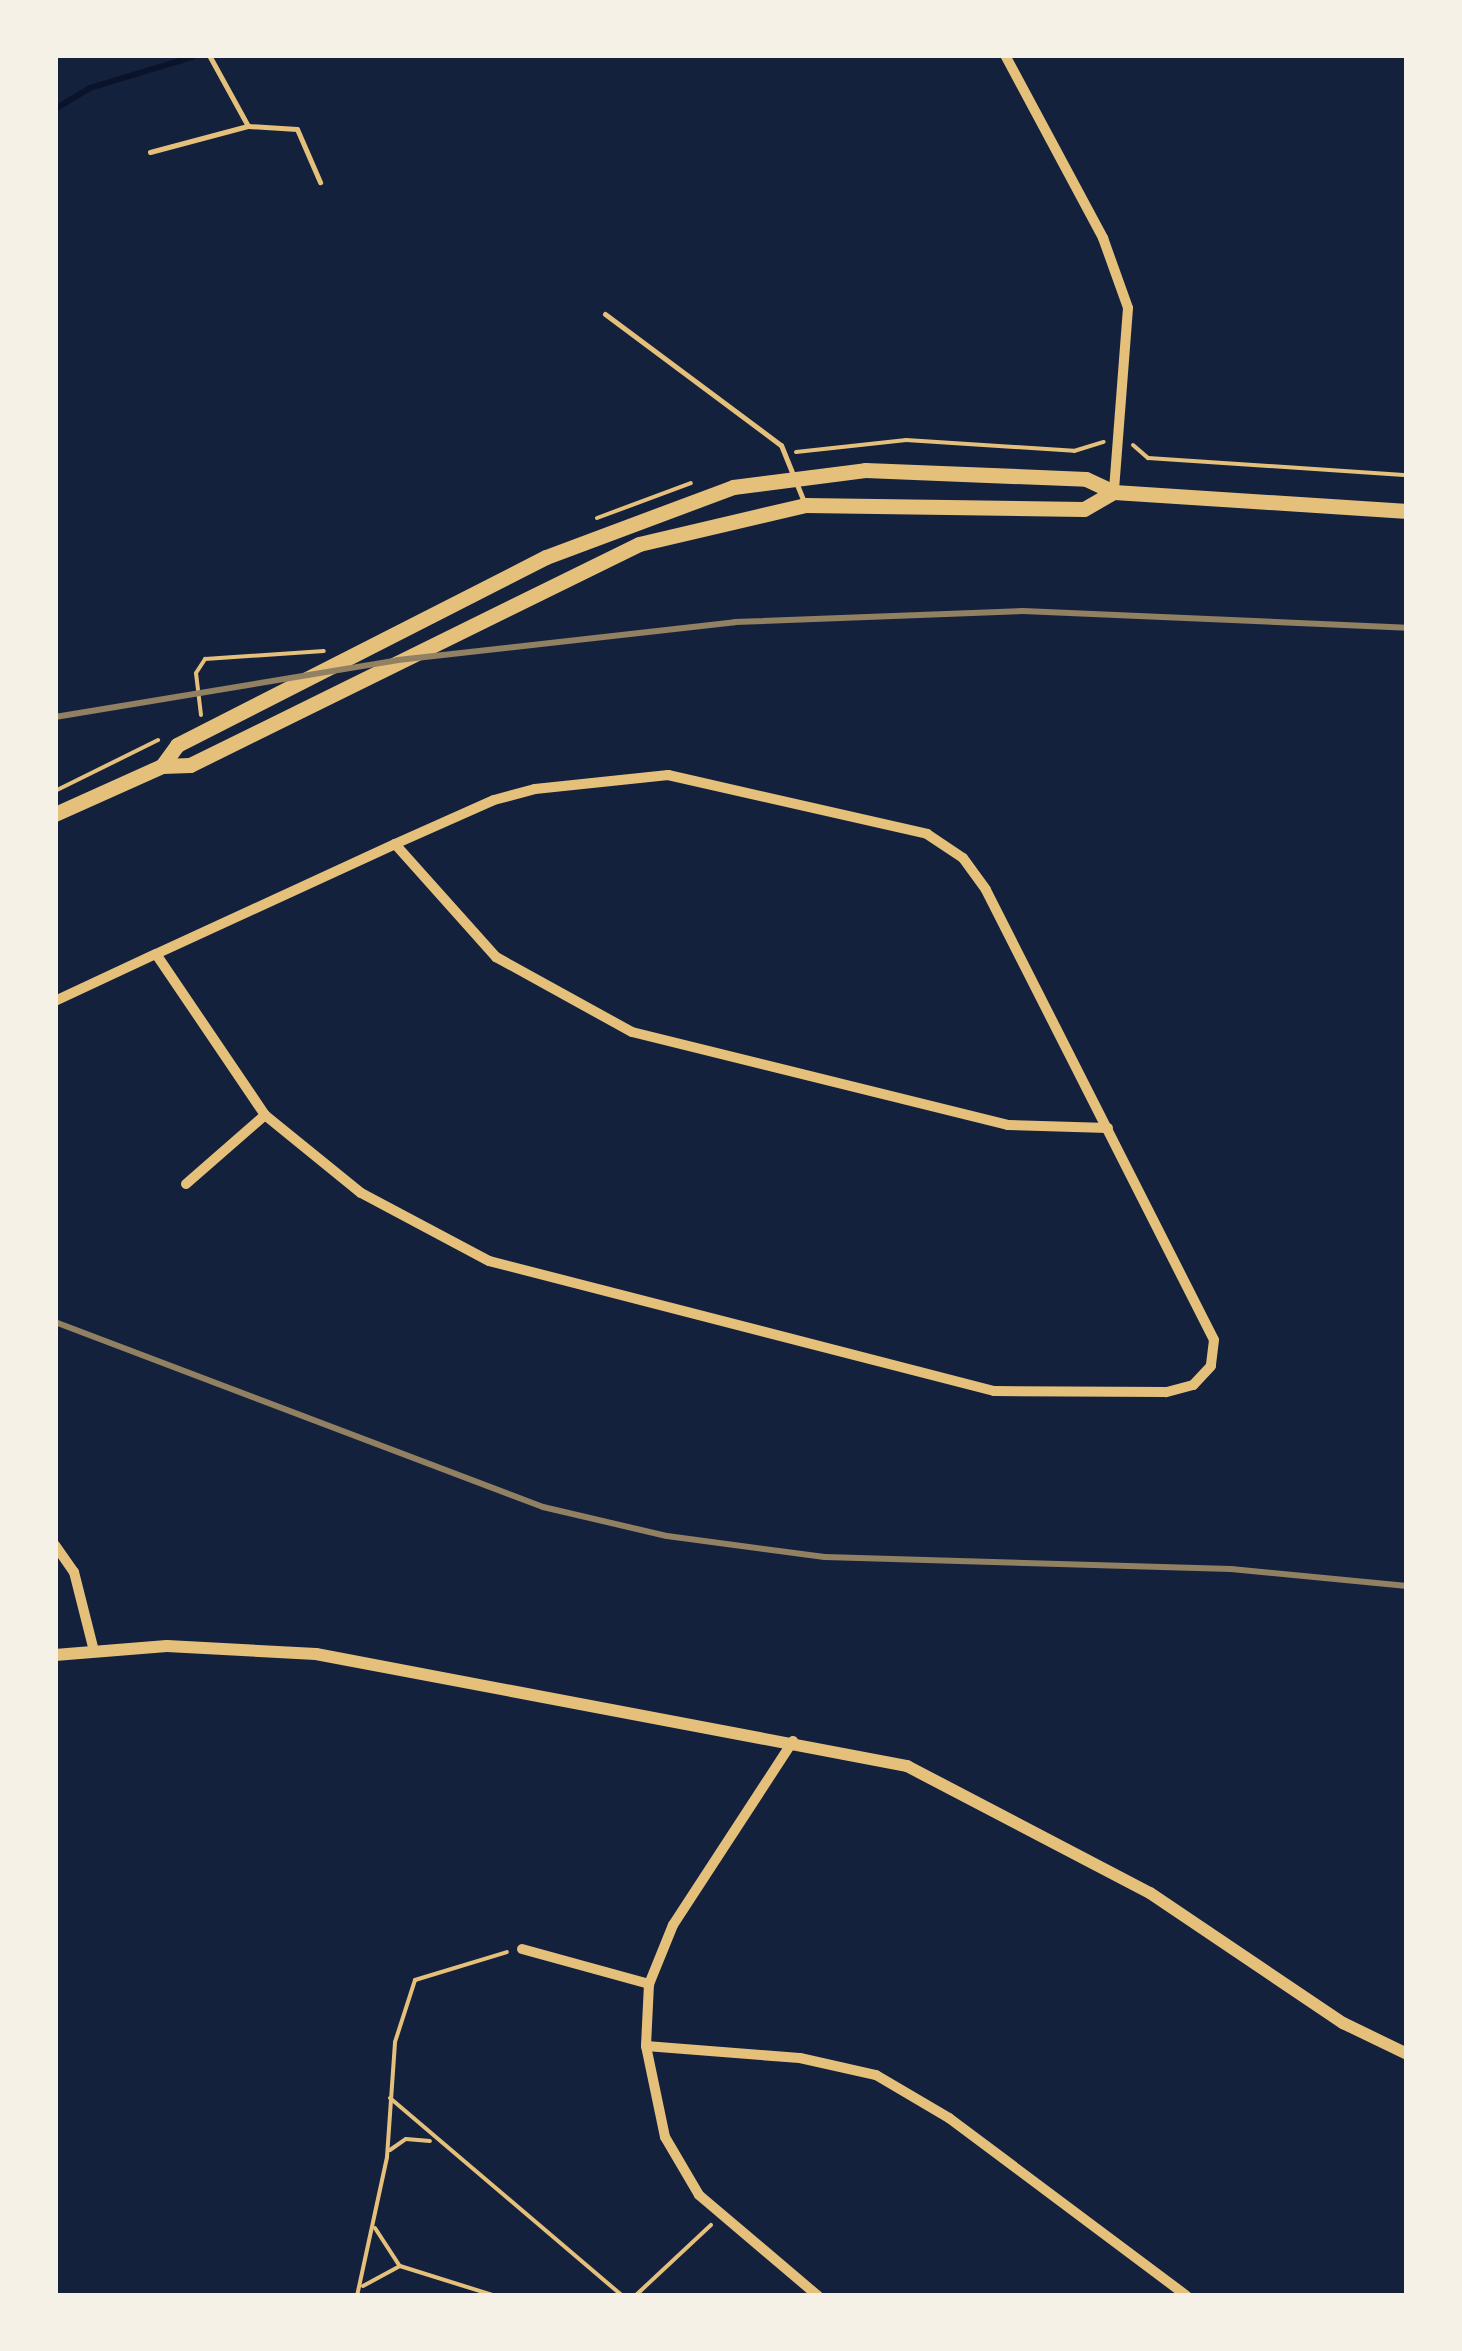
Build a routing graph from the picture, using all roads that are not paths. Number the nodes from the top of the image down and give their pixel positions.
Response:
1 (210, 55) edge
2 (1005, 55) edge
3 (248, 126) junction
4 (150, 152) dead end
5 (320, 182) dead end
6 (605, 314) dead end
7 (799, 474) junction
8 (1114, 492) junction
9 (805, 505) junction
10 (1407, 511) edge
11 (162, 766) junction
12 (55, 814) edge
13 (396, 844) junction
14 (156, 954) junction
15 (55, 1001) edge
16 (266, 1115) junction
17 (1108, 1128) junction
18 (186, 1184) dead end
19 (55, 1544) edge
20 (93, 1647) junction
21 (55, 1655) edge
22 (793, 1740) junction
23 (522, 1949) road end
24 (649, 1984) junction
25 (646, 2046) junction
26 (1407, 2054) edge
27 (818, 2296) edge
28 (1187, 2296) edge

1 - 3 lane
2 - 8 street
3 - 4 lane
3 - 5 lane
6 - 7 lane
7 - 8 main road
7 - 9 lane
7 - 11 main road
8 - 9 main road
8 - 10 main road
9 - 11 main road
11 - 12 main road
13 - 14 street
13 - 17 street
13 - 17 street
14 - 15 street
14 - 16 street
16 - 17 street
16 - 18 street
19 - 20 street
20 - 21 street
20 - 22 street
22 - 24 street
22 - 26 street
23 - 24 street
24 - 25 street
25 - 27 street
25 - 28 street

